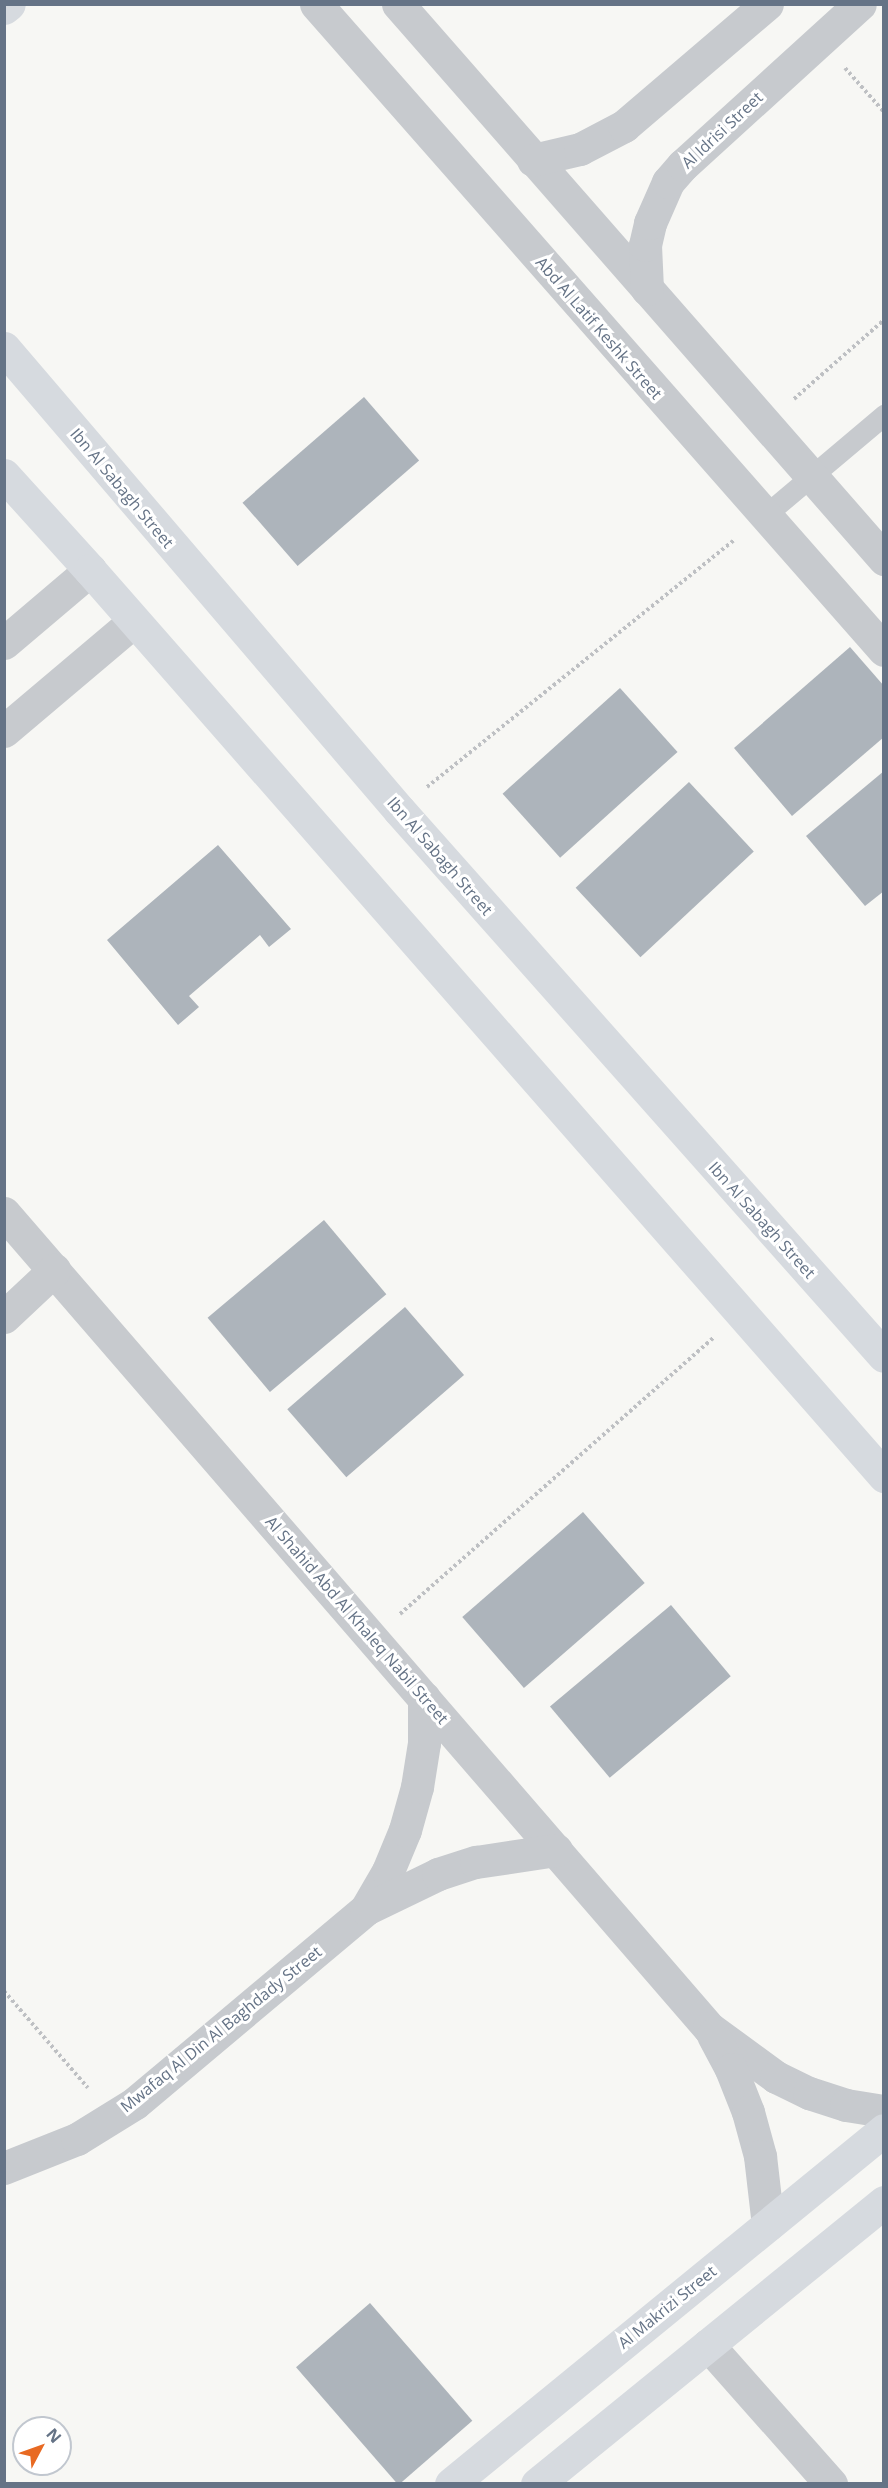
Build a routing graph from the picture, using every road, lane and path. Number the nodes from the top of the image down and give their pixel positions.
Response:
1 (9, 4) edge
2 (316, 4) edge
3 (398, 4) edge
4 (767, 4) edge
5 (860, 4) edge
6 (4, 8) edge
7 (820, 41) junction
8 (884, 112) edge
9 (533, 160) junction
10 (647, 289) junction
11 (884, 320) edge
12 (4, 348) edge
13 (884, 415) edge
14 (766, 425) junction
15 (4, 475) edge
16 (810, 476) junction
17 (765, 516) junction
18 (884, 559) edge
19 (90, 570) junction
20 (134, 621) junction
21 (4, 643) edge
22 (884, 650) edge
23 (4, 731) edge
24 (399, 810) junction
25 (4, 1213) edge
26 (54, 1270) junction
27 (742, 1313) junction
28 (4, 1317) edge
29 (884, 1356) edge
30 (884, 1476) edge
31 (372, 1638) junction
32 (424, 1698) junction
33 (556, 1850) junction
34 (366, 1909) junction
35 (4, 1991) edge
36 (709, 2028) junction
37 (884, 2111) edge
38 (113, 2117) junction
39 (884, 2130) edge
40 (4, 2168) edge
41 (884, 2202) edge
42 (768, 2225) junction
43 (708, 2345) junction
44 (451, 2484) edge
45 (537, 2484) edge
46 (831, 2484) edge

1 - 6 street
2 - 17 street, Abd Al Latif Keshk Street
3 - 9 street
4 - 9 street
5 - 7 street, Al Idrisi Street
7 - 8 path
7 - 10 street, Al Idrisi Street
9 - 10 street
10 - 14 street
11 - 14 path
12 - 24 street, Ibn Al Sabagh Street
13 - 16 lane
14 - 16 street
15 - 19 street
16 - 17 lane
16 - 18 street
17 - 22 street, Abd Al Latif Keshk Street
17 - 24 path
19 - 20 street
19 - 21 street
20 - 23 street
20 - 27 street
24 - 29 street, Ibn Al Sabagh Street
25 - 26 street, Al Shahid Abd Al Khaleq Nabil Street
26 - 28 street
26 - 31 street, Al Shahid Abd Al Khaleq Nabil Street
27 - 30 street
27 - 31 path
31 - 32 street, Al Shahid Abd Al Khaleq Nabil Street
32 - 33 street, Al Shahid Abd Al Khaleq Nabil Street
32 - 34 street, Mwafaq Al Din Al Baghdady Street
33 - 34 street, Mwafaq Al Din Al Baghdady Street
33 - 36 street, Al Shahid Abd Al Khaleq Nabil Street
34 - 38 street, Mwafaq Al Din Al Baghdady Street
35 - 38 path
36 - 37 street, Al Shahid Abd Al Khaleq Nabil Street
36 - 42 street, Al Shahid Abd Al Khaleq Nabil Street
38 - 40 street, Mwafaq Al Din Al Baghdady Street
39 - 42 street, Al Makrizi Street
41 - 43 street
42 - 44 street, Al Makrizi Street
43 - 45 street
43 - 46 street

